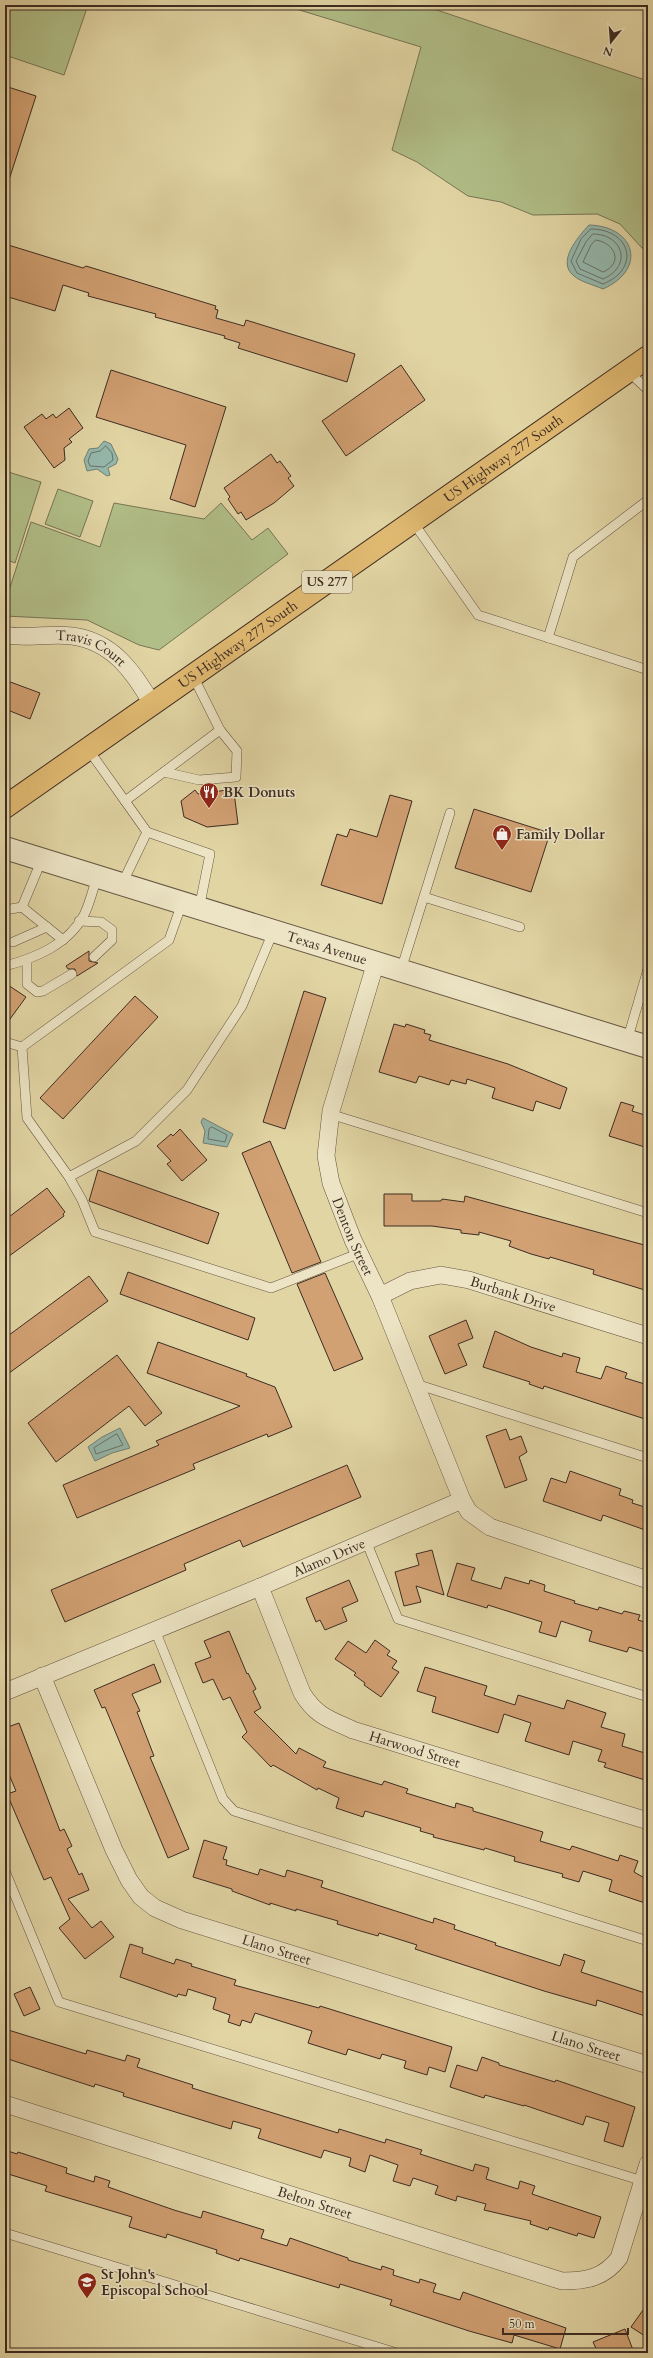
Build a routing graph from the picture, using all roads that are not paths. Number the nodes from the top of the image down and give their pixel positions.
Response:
1 (648, 357) edge
2 (628, 371) junction
3 (648, 390) edge
4 (648, 500) edge
5 (413, 522) junction
6 (5, 635) edge
7 (548, 638) junction
8 (648, 670) edge
9 (192, 676) junction
10 (152, 704) junction
11 (220, 730) junction
12 (88, 749) junction
13 (164, 772) junction
14 (125, 801) junction
15 (5, 807) edge
16 (450, 813) dead end
17 (147, 832) junction
18 (5, 848) edge
19 (42, 860) junction
20 (97, 877) junction
21 (122, 884) junction
22 (424, 897) junction
23 (190, 906) junction
24 (22, 907) junction
25 (5, 910) edge
26 (79, 921) junction
27 (47, 927) junction
28 (520, 927) dead end
29 (273, 932) junction
30 (63, 940) junction
31 (13, 942) dead end
32 (94, 957) dead end
33 (27, 960) junction
34 (376, 962) junction
35 (5, 966) edge
36 (648, 969) edge
37 (401, 970) junction
38 (72, 974) dead end
39 (627, 1041) junction
40 (5, 1042) edge
41 (22, 1047) junction
42 (648, 1047) edge
43 (330, 1114) junction
44 (69, 1177) junction
45 (648, 1213) edge
46 (360, 1254) junction
47 (380, 1296) junction
48 (648, 1336) edge
49 (416, 1384) junction
50 (648, 1458) edge
51 (462, 1500) junction
52 (366, 1541) junction
53 (648, 1580) edge
54 (260, 1587) junction
55 (155, 1630) junction
56 (42, 1676) junction
57 (5, 1692) edge
58 (648, 1697) edge
59 (648, 1821) edge
60 (5, 1871) edge
61 (648, 1941) edge
62 (648, 2065) edge
63 (5, 2104) edge
64 (648, 2164) edge
65 (643, 2181) junction
66 (5, 2233) edge
67 (397, 2353) edge

1 - 2 highway, US Highway 277 South / US 277
2 - 3 lane
2 - 5 highway, US Highway 277 South / US 277
4 - 7 lane
5 - 7 lane
5 - 9 highway, US Highway 277 South / US 277
6 - 10 street, Travis Court
7 - 8 lane
9 - 10 highway, US Highway 277 South / US 277
9 - 11 lane
10 - 12 highway, US Highway 277 South / US 277
11 - 13 lane
11 - 13 lane
12 - 14 lane
12 - 15 highway, US Highway 277 South / US 277
13 - 14 lane
14 - 17 lane
16 - 22 lane
17 - 21 lane
17 - 23 lane
18 - 19 street, Texas Avenue
19 - 20 street, Texas Avenue
19 - 24 lane
20 - 21 street, Texas Avenue
20 - 26 lane
21 - 23 street, Texas Avenue
22 - 28 lane
22 - 37 lane
23 - 29 street, Texas Avenue
23 - 41 lane
24 - 25 lane
24 - 27 lane
26 - 30 lane
26 - 32 lane
27 - 30 lane
27 - 31 lane
29 - 34 street, Texas Avenue
29 - 44 lane
30 - 33 lane
33 - 35 lane
33 - 38 lane
34 - 37 street, Texas Avenue
34 - 43 street, Denton Street
36 - 39 lane
37 - 39 street, Texas Avenue
39 - 42 street, Texas Avenue
40 - 41 lane
41 - 44 lane
43 - 45 lane
43 - 46 street, Denton Street
44 - 46 lane
46 - 47 street, Denton Street
47 - 48 street, Burbank Drive
47 - 49 street, Denton Street
49 - 50 lane
49 - 51 street, Denton Street
51 - 52 street, Alamo Drive
51 - 53 street
52 - 54 street, Alamo Drive
52 - 58 lane
54 - 55 street, Alamo Drive
54 - 59 street, Harwood Street
55 - 56 street, Alamo Drive
55 - 61 lane
56 - 57 street, Alamo Drive
56 - 62 street, Llano Street
60 - 65 lane
63 - 65 street, Belton Street
64 - 65 street
66 - 67 lane

